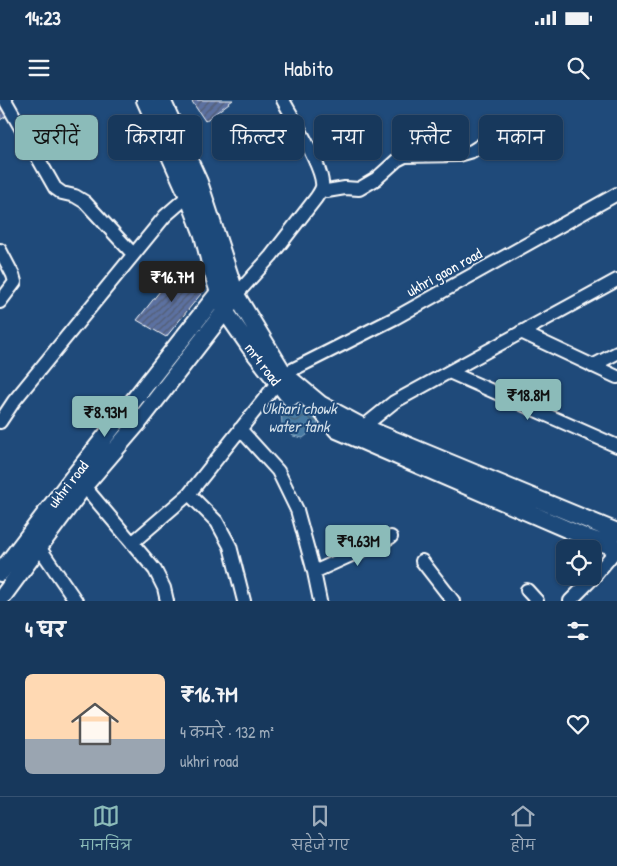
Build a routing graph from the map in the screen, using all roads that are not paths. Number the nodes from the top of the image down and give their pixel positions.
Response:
1 (5, 100) edge
2 (145, 100) edge
3 (162, 100) edge
4 (283, 100) edge
5 (479, 146) edge
6 (322, 188) junction
7 (617, 194) edge
8 (188, 196) junction
9 (0, 250) edge
10 (134, 254) junction
11 (230, 279) junction
12 (617, 280) edge
13 (218, 292) junction
14 (236, 295) junction
15 (0, 302) edge
16 (225, 310) junction
17 (521, 332) junction
18 (617, 353) edge
19 (592, 366) junction
20 (449, 372) junction
21 (281, 378) junction
22 (617, 378) edge
23 (0, 422) edge
24 (363, 427) junction
25 (240, 429) junction
26 (617, 446) edge
27 (84, 486) junction
28 (189, 494) junction
29 (617, 532) edge
30 (391, 537) dead end
31 (132, 543) junction
32 (39, 547) junction
33 (617, 549) edge
34 (422, 561) dead end
35 (314, 572) junction
36 (0, 573) edge
37 (527, 590) dead end
38 (0, 600) edge
39 (76, 601) edge
40 (166, 601) edge
41 (244, 601) edge
42 (320, 601) edge
43 (454, 601) edge
44 (537, 601) edge
45 (570, 601) edge

1 - 10 street
2 - 8 street, mr4 road
3 - 11 street, mr4 road
4 - 6 street
5 - 6 street
6 - 14 street
7 - 21 street, ukhri gaon road
8 - 10 street
8 - 13 street, mr4 road
9 - 15 street
10 - 23 street
11 - 13 street, ukhri road
11 - 14 street, mr4 road
12 - 17 street
13 - 16 street, mr4 road
13 - 36 street, ukhri road
14 - 16 street
14 - 21 street, mr4 road
16 - 21 street, mr4 road
16 - 27 street
17 - 19 street
17 - 20 street
18 - 19 street
19 - 22 street
20 - 24 street
20 - 26 street
21 - 24 street, mr4 road
21 - 25 street
21 - 33 street, mr4 road
24 - 29 street, mr4 road
25 - 28 street
25 - 35 street
27 - 31 street
27 - 32 street
28 - 31 street
28 - 41 street
30 - 35 street
31 - 40 street
32 - 38 street
32 - 39 street
33 - 45 street
34 - 43 street
35 - 42 street
37 - 44 street

